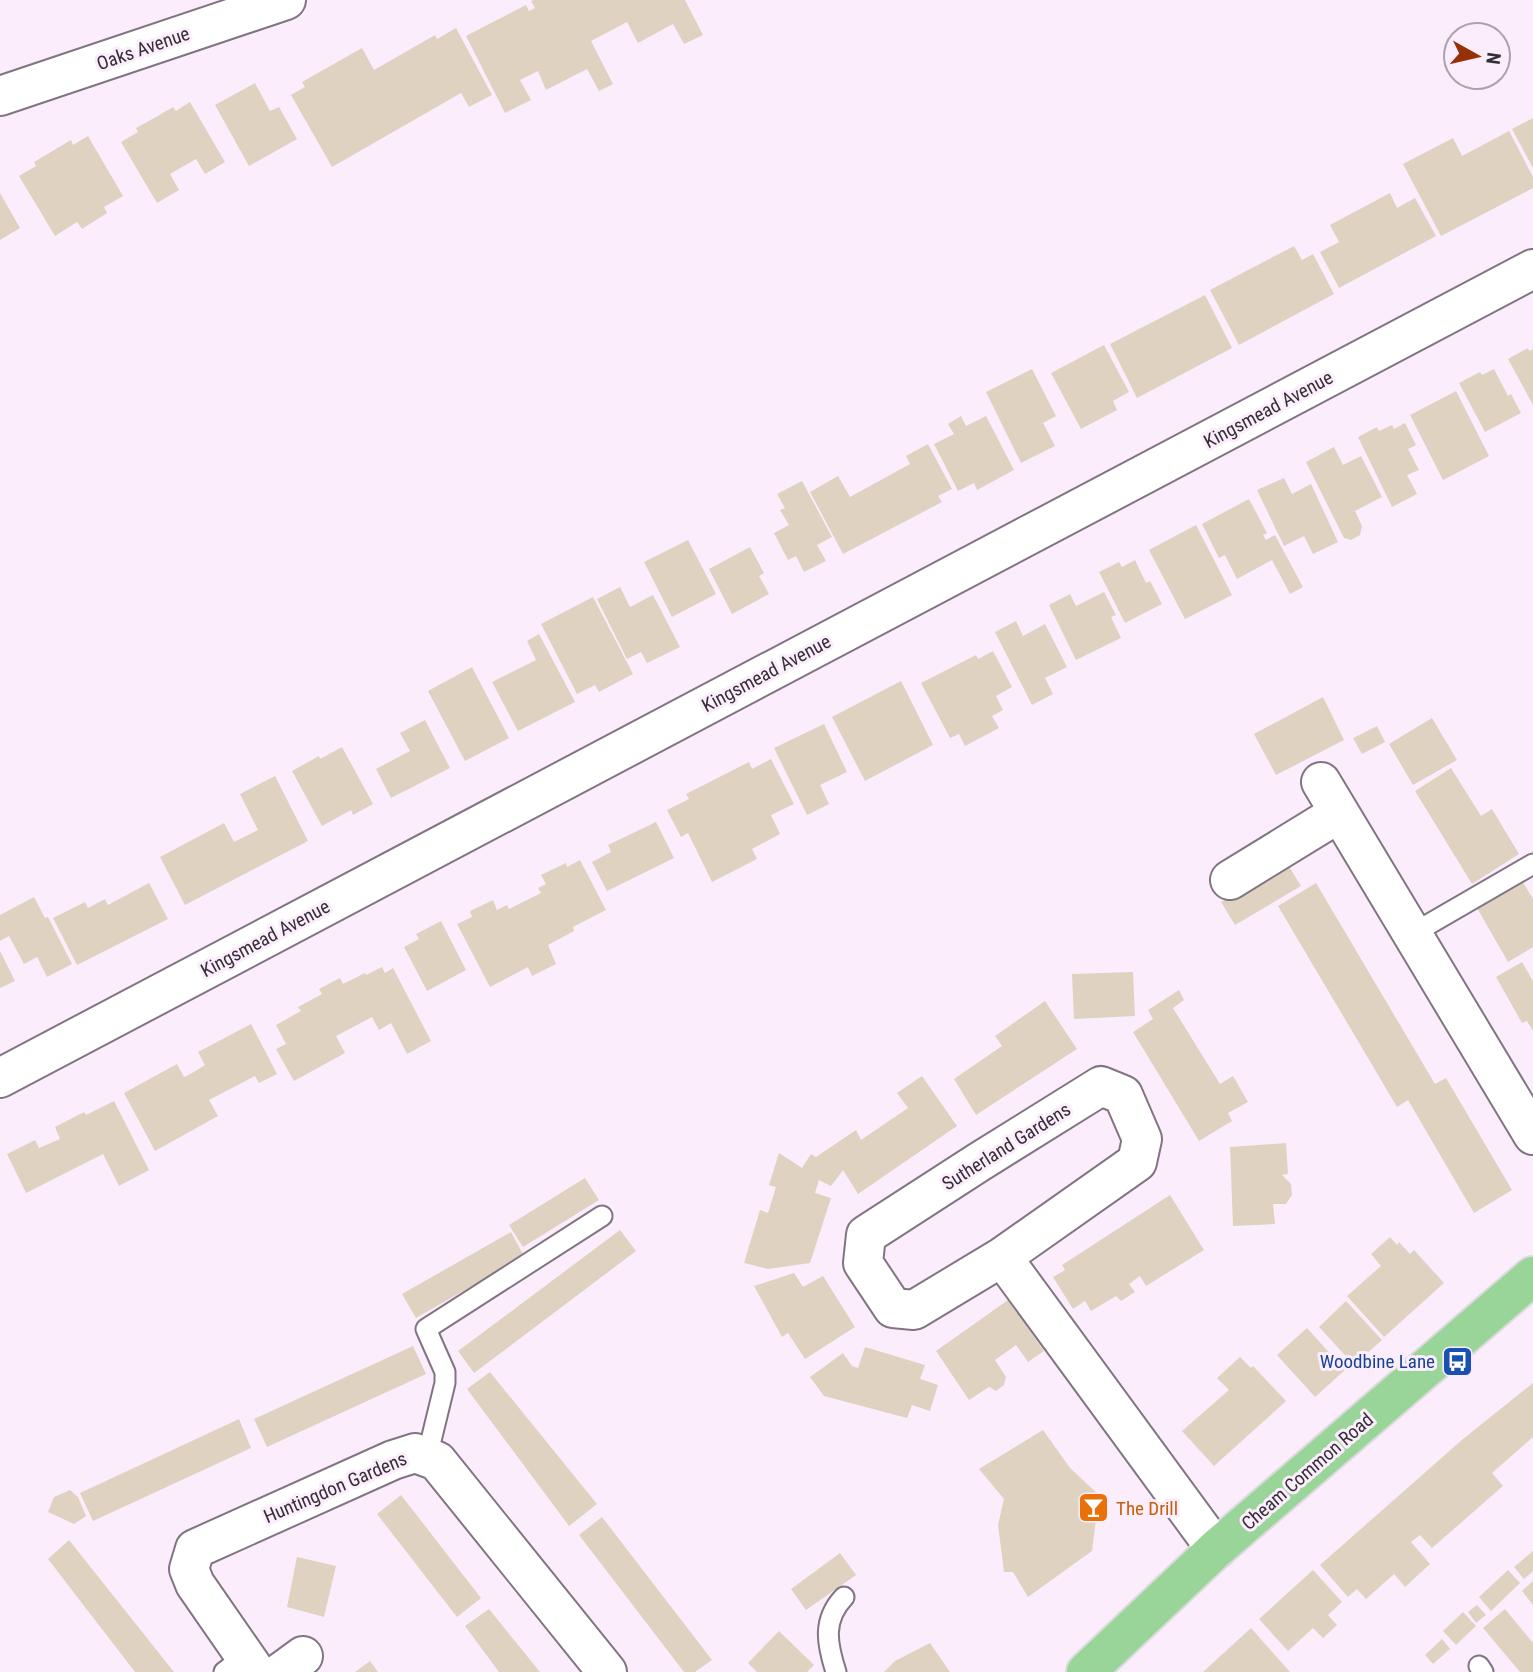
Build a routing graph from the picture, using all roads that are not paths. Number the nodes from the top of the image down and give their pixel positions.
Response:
1 (286, 0) edge
2 (0, 96) edge
3 (1533, 269) edge
4 (1533, 864) edge
5 (1230, 880) dead end
6 (1412, 934) junction
7 (0, 1077) edge
8 (1533, 1135) edge
9 (602, 1216) dead end
10 (1002, 1257) junction
11 (1533, 1276) edge
12 (427, 1457) junction
13 (1216, 1549) junction
14 (844, 1597) dead end
15 (242, 1667) edge
16 (607, 1672) edge
17 (836, 1672) edge
18 (1086, 1672) edge

1 - 2 street, Oaks Avenue
3 - 7 street, Kingsmead Avenue
4 - 6 lane
5 - 6 street
6 - 8 street
9 - 12 lane
10 - 10 street, Sutherland Gardens
10 - 13 street
11 - 13 main road, Cheam Common Road
12 - 15 street, Huntingdon Gardens
12 - 16 street, Huntingdon Gardens
13 - 18 main road, Cheam Common Road
14 - 17 lane

